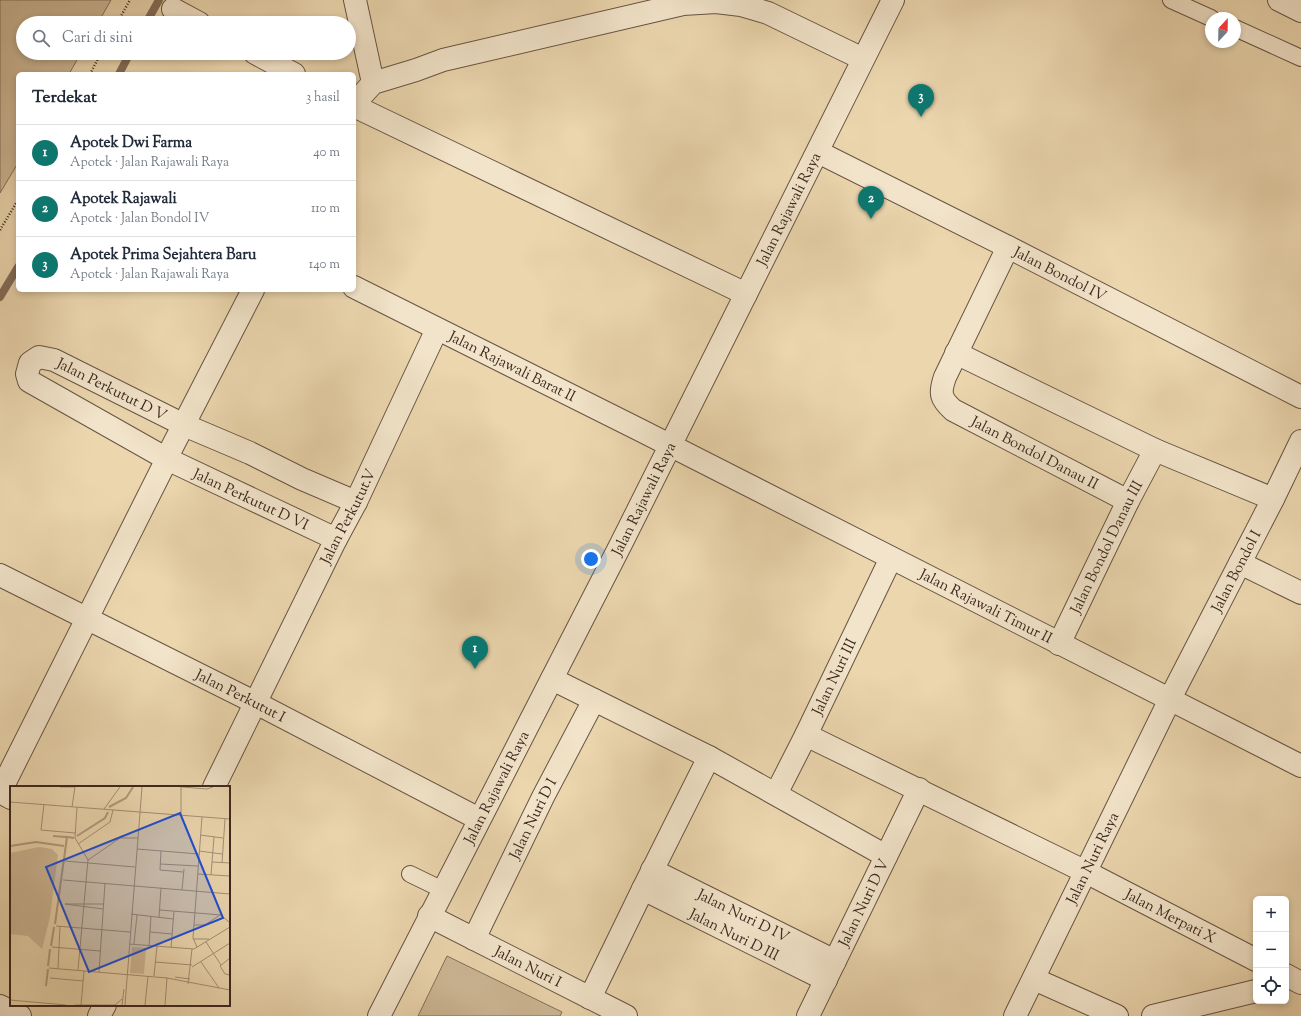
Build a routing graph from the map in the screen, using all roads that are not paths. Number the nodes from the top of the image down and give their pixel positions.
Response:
1 (355, 0) edge
2 (893, 0) edge
3 (1171, 0) edge
4 (1279, 0) edge
5 (1300, 8) edge
6 (173, 9) dead end
7 (1205, 15) edge
8 (186, 16) edge
9 (1241, 31) edge
10 (1301, 58) edge
11 (863, 59) junction
12 (268, 60) edge
13 (290, 72) edge
14 (373, 83) junction
15 (356, 103) edge
16 (356, 106) edge
17 (818, 152) junction
18 (1008, 247) junction
19 (356, 288) edge
20 (252, 292) edge
21 (746, 294) junction
22 (437, 329) junction
23 (956, 353) junction
24 (1301, 398) edge
25 (184, 425) junction
26 (1301, 441) edge
27 (670, 446) junction
28 (1155, 450) junction
29 (167, 459) junction
30 (1273, 500) junction
31 (1128, 501) junction
32 (356, 502) junction
33 (336, 539) junction
34 (891, 558) junction
35 (1240, 563) junction
36 (0, 575) edge
37 (1301, 593) edge
38 (87, 619) junction
39 (1059, 644) junction
40 (552, 679) junction
41 (594, 700) junction
42 (1171, 700) junction
43 (256, 703) junction
44 (806, 735) junction
45 (709, 757) junction
46 (1301, 766) edge
47 (214, 786) edge
48 (919, 790) junction
49 (776, 794) junction
50 (10, 797) edge
51 (479, 819) junction
52 (886, 856) junction
53 (652, 870) junction
54 (1086, 872) junction
55 (410, 874) dead end
56 (642, 889) junction
57 (443, 890) junction
58 (429, 916) junction
59 (474, 939) junction
60 (1253, 958) edge
61 (835, 960) junction
62 (1034, 979) junction
63 (826, 980) junction
64 (1253, 992) edge
65 (590, 998) junction
66 (0, 1006) edge
67 (104, 1006) edge
68 (20, 1016) edge
69 (99, 1016) edge
70 (379, 1016) edge
71 (626, 1016) edge
72 (808, 1016) edge
73 (1016, 1016) edge
74 (1118, 1016) edge
75 (1153, 1016) edge

1 - 14 street
2 - 11 street, Jalan Rajawali Raya
3 - 7 lane
4 - 5 street
6 - 8 street
9 - 10 lane
11 - 14 street
11 - 17 street, Jalan Rajawali Raya
12 - 13 street
14 - 15 street
16 - 21 street
17 - 18 street, Jalan Bondol IV
17 - 21 street, Jalan Rajawali Raya
18 - 23 street
18 - 24 street, Jalan Bondol IV
19 - 22 street, Jalan Rajawali Barat II
20 - 25 street
21 - 27 street, Jalan Rajawali Raya
22 - 27 street, Jalan Rajawali Barat II
22 - 32 street, Jalan Perkutut.V
23 - 28 street
23 - 31 street, Jalan Bondol Danau II
25 - 29 street
25 - 29 street, Jalan Perkutut D V
25 - 32 street, Jalan Perkutut D V
26 - 30 street, Jalan Bondol I
27 - 34 street, Jalan Rajawali Timur II
27 - 40 street, Jalan Rajawali Raya
28 - 30 street
28 - 31 street, Jalan Bondol Danau III
29 - 33 street, Jalan Perkutut D VI
29 - 38 street
30 - 35 street, Jalan Bondol I
31 - 39 street, Jalan Bondol Danau III
32 - 33 street, Jalan Perkutut.V
33 - 43 street, Jalan Perkutut.V
34 - 39 street, Jalan Rajawali Timur II
34 - 44 street, Jalan Nuri III
35 - 37 street
35 - 42 street, Jalan Bondol I
36 - 38 street, Jalan Perkutut I
38 - 43 street, Jalan Perkutut I
38 - 50 street
39 - 42 street, Jalan Rajawali Timur II
40 - 41 street
40 - 51 street, Jalan Rajawali Raya
41 - 45 street
41 - 59 street, Jalan Nuri D I
42 - 46 street, Jalan Rajawali Timur II
42 - 54 street, Jalan Nuri Raya
43 - 47 street, Jalan Perkutut.V
43 - 51 street, Jalan Perkutut I
44 - 48 street, Jalan Merpati X
44 - 49 street, Jalan Nuri III
45 - 49 street
45 - 53 street
48 - 52 street, Jalan Nuri D V
48 - 54 street, Jalan Merpati X
49 - 52 street
51 - 57 street, Jalan Rajawali Raya
52 - 61 street, Jalan Nuri D V
53 - 56 street
53 - 61 street, Jalan Nuri D IV
54 - 60 street, Jalan Merpati X
54 - 62 street, Jalan Nuri Raya
55 - 57 lane
56 - 63 street, Jalan Nuri D III
56 - 65 street
57 - 58 street, Jalan Rajawali Raya
58 - 59 street, Jalan Nuri I
58 - 70 street, Jalan Rajawali Raya
59 - 65 street, Jalan Nuri I
61 - 63 street, Jalan Nuri D V
62 - 73 street, Jalan Nuri Raya
62 - 74 street
63 - 72 street, Jalan Nuri D V
64 - 75 street
65 - 71 street, Jalan Nuri I
66 - 68 street
67 - 69 street

